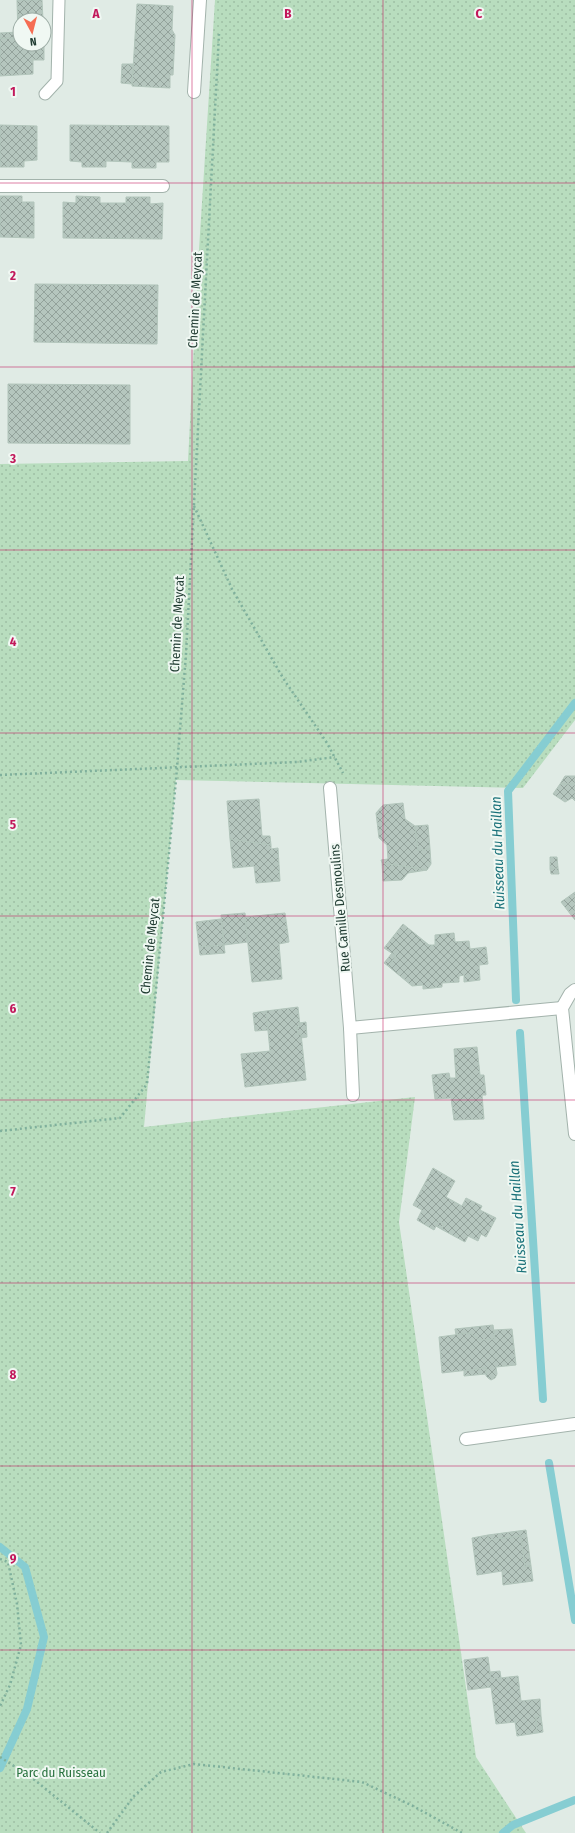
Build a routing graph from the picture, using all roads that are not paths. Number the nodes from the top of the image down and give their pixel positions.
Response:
1 (59, 0) edge
2 (200, 0) edge
3 (194, 92) dead end
4 (46, 94) dead end
5 (0, 186) edge
6 (163, 186) dead end
7 (330, 788) road end
8 (575, 990) edge
9 (562, 1008) junction
10 (350, 1028) junction
11 (353, 1095) dead end
12 (575, 1134) edge
13 (575, 1424) edge
14 (466, 1439) dead end

1 - 4 lane
2 - 3 street
5 - 6 street
7 - 10 street, Rue Camille Desmoulins
8 - 9 street
9 - 10 street
9 - 12 street
10 - 11 street, Rue Camille Desmoulins
13 - 14 street

